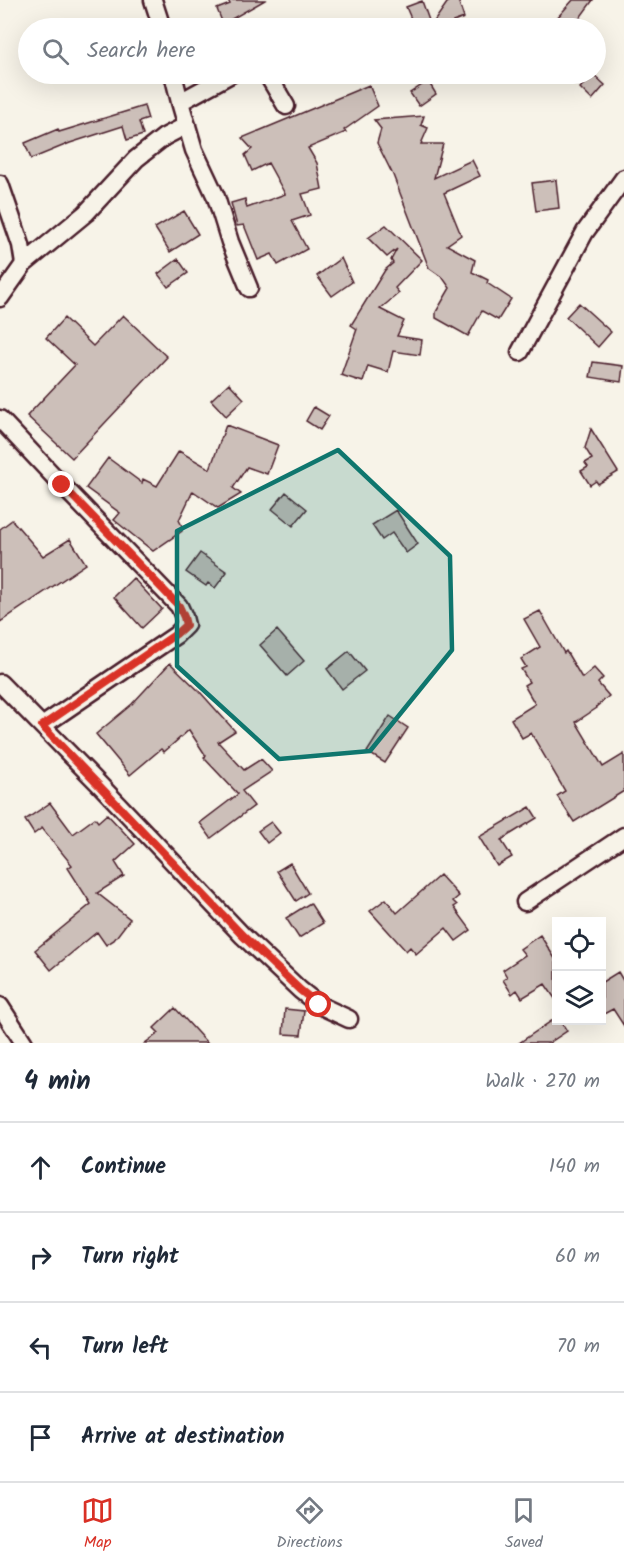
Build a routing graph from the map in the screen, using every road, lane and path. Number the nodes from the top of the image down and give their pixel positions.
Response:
1 (153, 0) edge
2 (159, 18) edge
3 (176, 84) edge
4 (213, 84) edge
5 (273, 84) edge
6 (180, 102) junction
7 (286, 106) dead end
8 (187, 125) junction
9 (624, 178) edge
10 (0, 184) edge
11 (24, 264) junction
12 (249, 288) dead end
13 (0, 298) edge
14 (520, 352) dead end
15 (0, 419) edge
16 (0, 683) edge
17 (42, 726) junction
18 (624, 836) edge
19 (525, 902) dead end
20 (0, 1006) edge
21 (349, 1019) dead end
22 (24, 1043) edge

1 - 2 street
3 - 6 street
4 - 6 street
5 - 7 street
6 - 8 street
8 - 11 street
8 - 12 street
9 - 14 street
10 - 11 street
11 - 13 street
15 - 17 street
16 - 17 street
17 - 21 street
18 - 19 street
20 - 22 street

